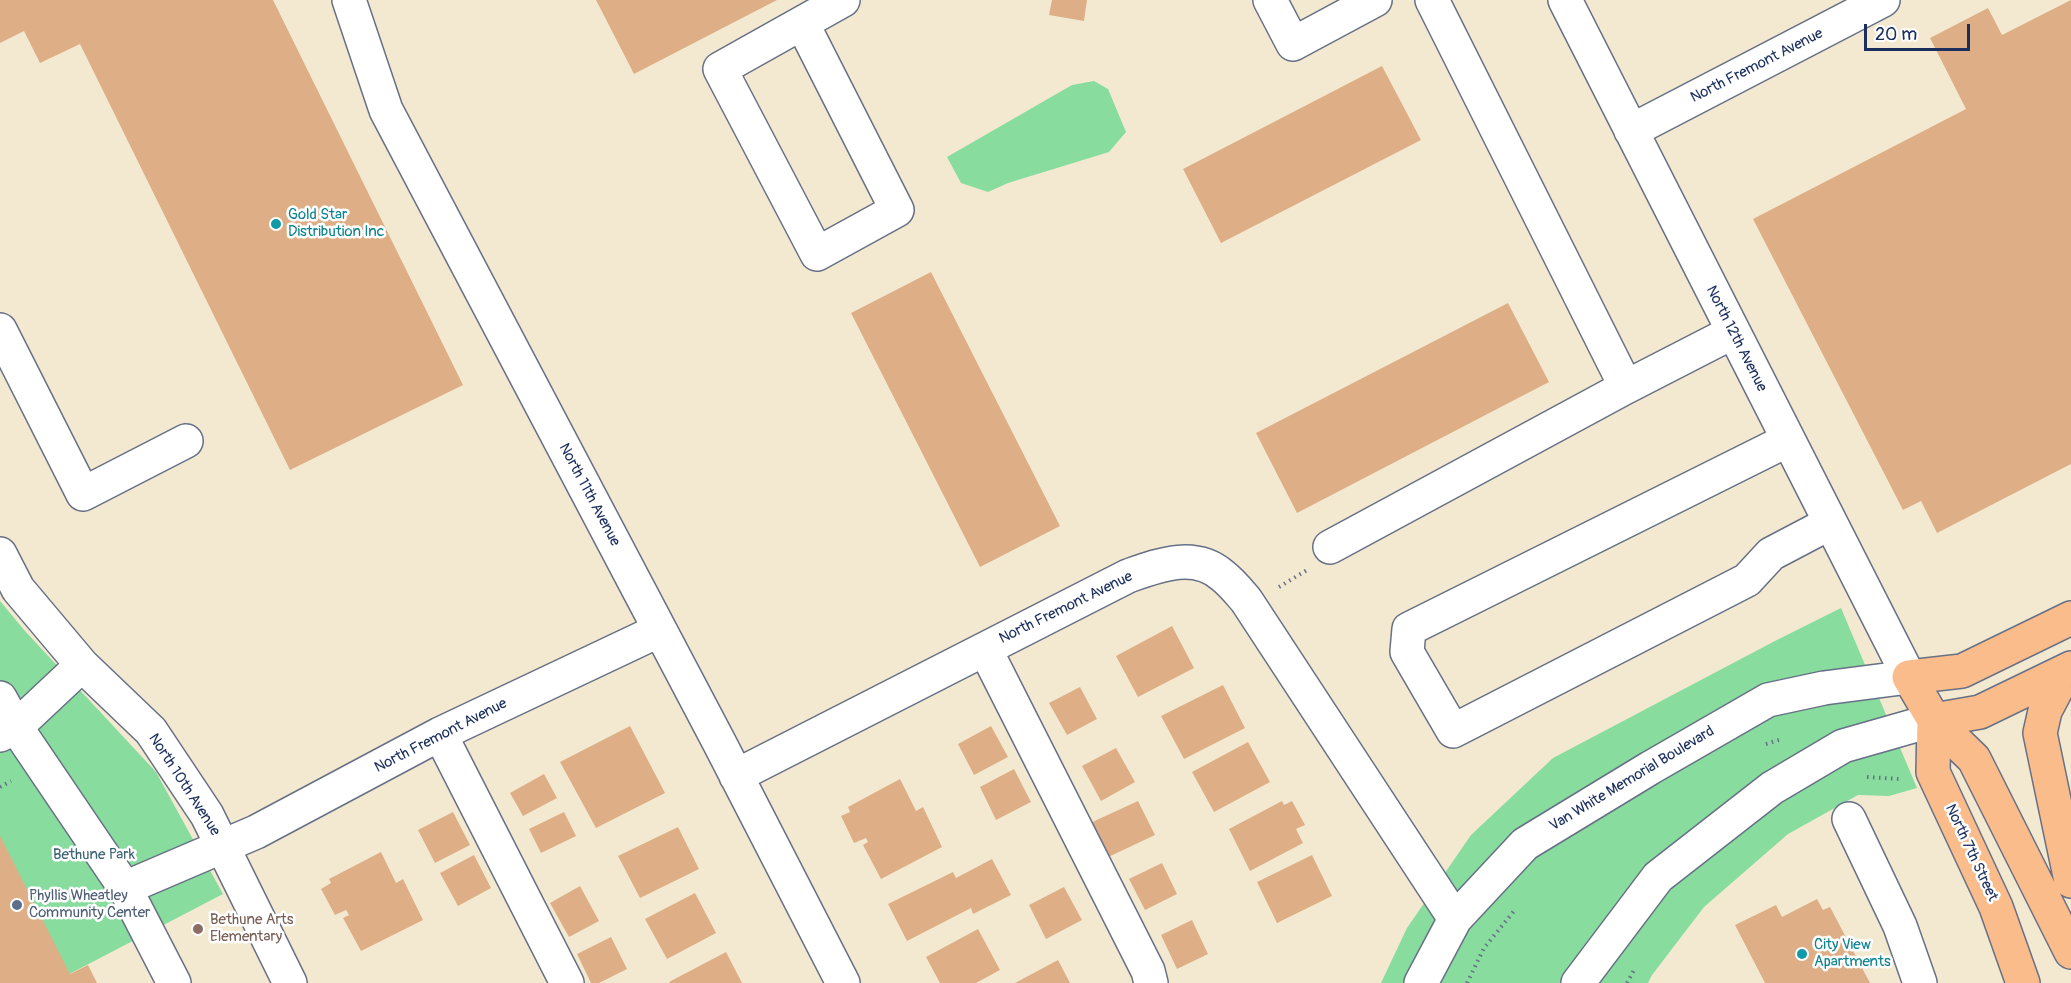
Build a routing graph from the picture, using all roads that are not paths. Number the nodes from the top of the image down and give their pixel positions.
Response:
1 (349, 0) edge
2 (843, 0) edge
3 (1270, 0) edge
4 (1375, 0) edge
5 (1432, 0) edge
6 (1565, 0) edge
7 (1883, 0) edge
8 (802, 23) junction
9 (1631, 131) junction
10 (0, 330) edge
11 (1733, 332) junction
12 (1626, 387) junction
13 (1788, 440) junction
14 (186, 441) dead end
15 (1830, 523) junction
16 (1330, 546) dead end
17 (0, 554) edge
18 (2071, 618) edge
19 (660, 630) junction
20 (985, 648) junction
21 (82, 665) junction
22 (2068, 669) edge
23 (1910, 677) junction
24 (0, 698) edge
25 (1934, 720) junction
26 (8, 731) edge
27 (440, 734) junction
28 (736, 776) junction
29 (1849, 819) dead end
30 (223, 846) junction
31 (2071, 881) edge
32 (125, 888) junction
33 (1455, 919) junction
34 (2071, 952) edge
35 (174, 983) edge
36 (290, 983) edge
37 (567, 983) edge
38 (843, 983) edge
39 (1151, 983) edge
40 (1421, 983) edge
41 (1578, 983) edge
42 (1920, 983) edge
43 (2023, 983) edge

1 - 19 street, North 11th Avenue
2 - 8 street
3 - 4 street
5 - 12 street
6 - 9 street, North 12th Avenue
7 - 9 street, North Fremont Avenue
8 - 8 street
9 - 11 street, North 12th Avenue
10 - 14 street
11 - 12 street
11 - 13 street, North 12th Avenue
12 - 16 street
13 - 15 street, North 12th Avenue
13 - 15 street
15 - 23 street, North 12th Avenue
17 - 21 street, North 10th Avenue
18 - 23 main road
19 - 27 street, North Fremont Avenue
19 - 28 street, North 11th Avenue
20 - 28 street, North Fremont Avenue
20 - 33 street, North Fremont Avenue
20 - 39 street
21 - 26 street
21 - 30 street, North 10th Avenue
22 - 25 main road
22 - 31 main road
23 - 25 main road
23 - 33 street, Van White Memorial Boulevard
24 - 26 street
25 - 34 main road
25 - 41 street
25 - 43 main road, North 7th Street
26 - 32 street
27 - 30 street, North Fremont Avenue
27 - 37 street
28 - 38 street, North 11th Avenue
29 - 42 street
30 - 32 street, North Fremont Avenue
30 - 36 street, North 10th Avenue
32 - 35 street
33 - 40 street, Van White Memorial Boulevard

